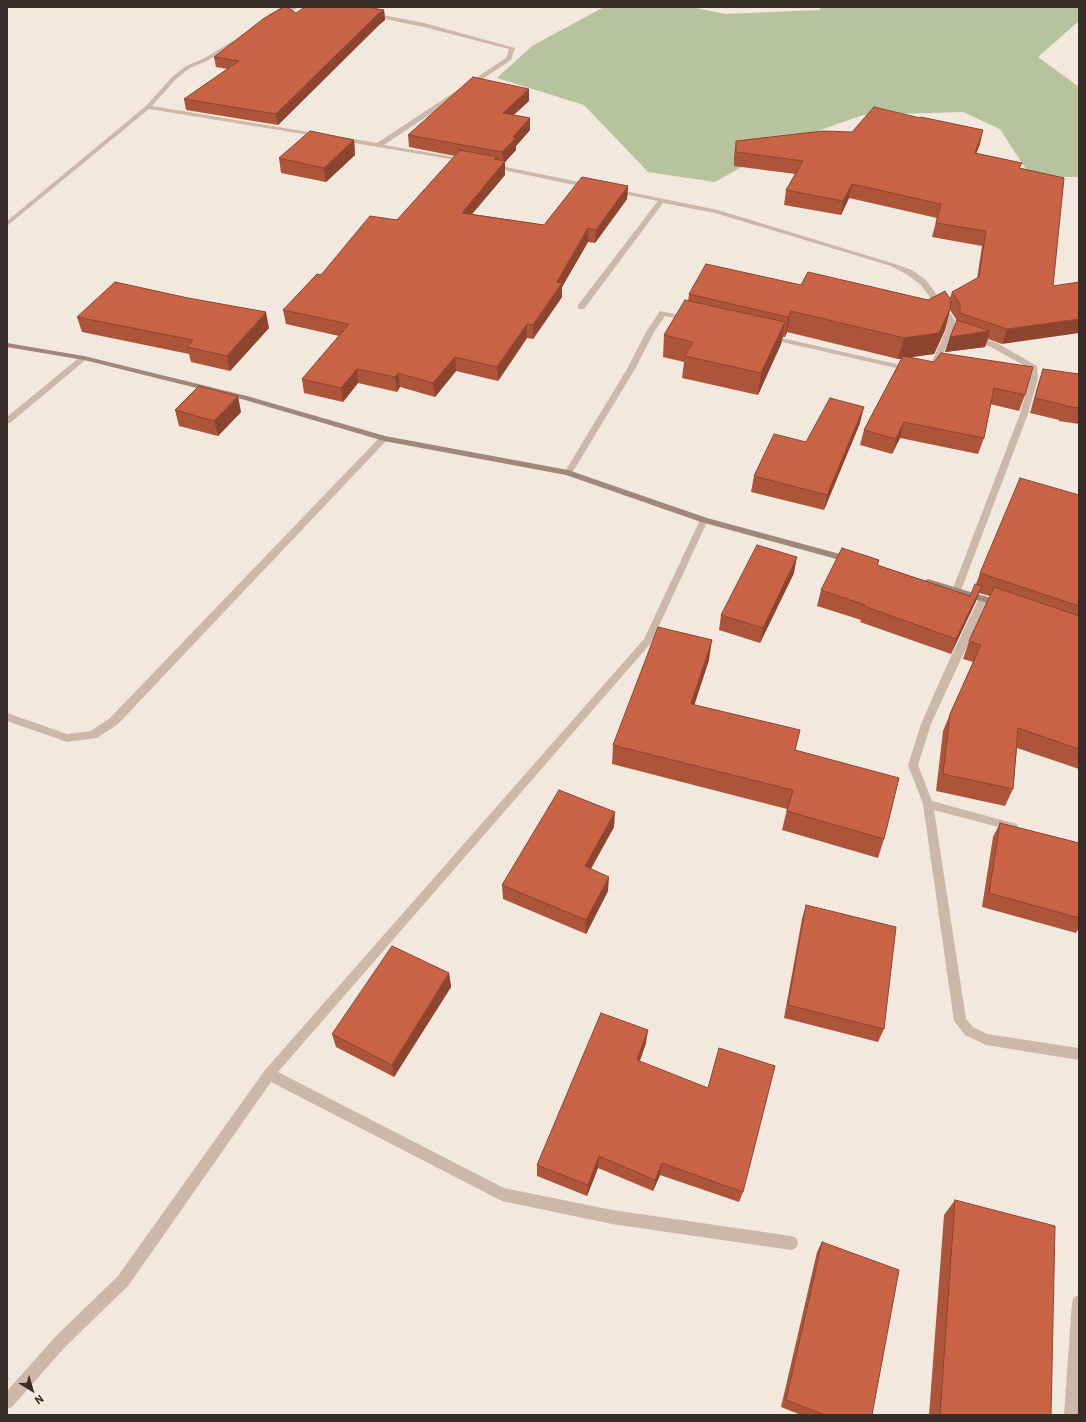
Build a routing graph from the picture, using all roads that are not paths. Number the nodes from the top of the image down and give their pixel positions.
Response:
1 (296, 7) edge
2 (364, 14) edge
3 (273, 20) edge
4 (239, 40) edge
5 (148, 107) junction
6 (379, 145) junction
7 (600, 188) edge
8 (607, 189) edge
9 (662, 200) junction
10 (7, 224) edge
11 (581, 307) dead end
12 (694, 320) edge
13 (950, 330) junction
14 (764, 336) edge
15 (7, 345) edge
16 (84, 358) junction
17 (7, 421) edge
18 (384, 438) junction
19 (568, 473) junction
20 (704, 520) junction
21 (861, 563) edge
22 (920, 580) edge
23 (957, 591) junction
24 (984, 598) junction
25 (1007, 606) edge
26 (7, 717) edge
27 (928, 804) junction
28 (1026, 830) edge
29 (1079, 1054) edge
30 (269, 1074) junction
31 (791, 1244) dead end
32 (1079, 1302) edge
33 (7, 1402) edge
34 (1071, 1415) edge

1 - 3 street
2 - 6 street
4 - 5 street
5 - 6 street
5 - 10 street
6 - 7 street
8 - 9 street
9 - 11 street
9 - 13 street
12 - 19 street
13 - 14 street
13 - 23 street
15 - 16 street
16 - 17 street
16 - 18 street
18 - 19 street
18 - 26 street
19 - 20 street
20 - 21 street
20 - 30 street
22 - 23 street
23 - 24 street
24 - 25 street
24 - 27 street
27 - 28 street
27 - 29 street
30 - 31 street
30 - 33 street
32 - 34 street

